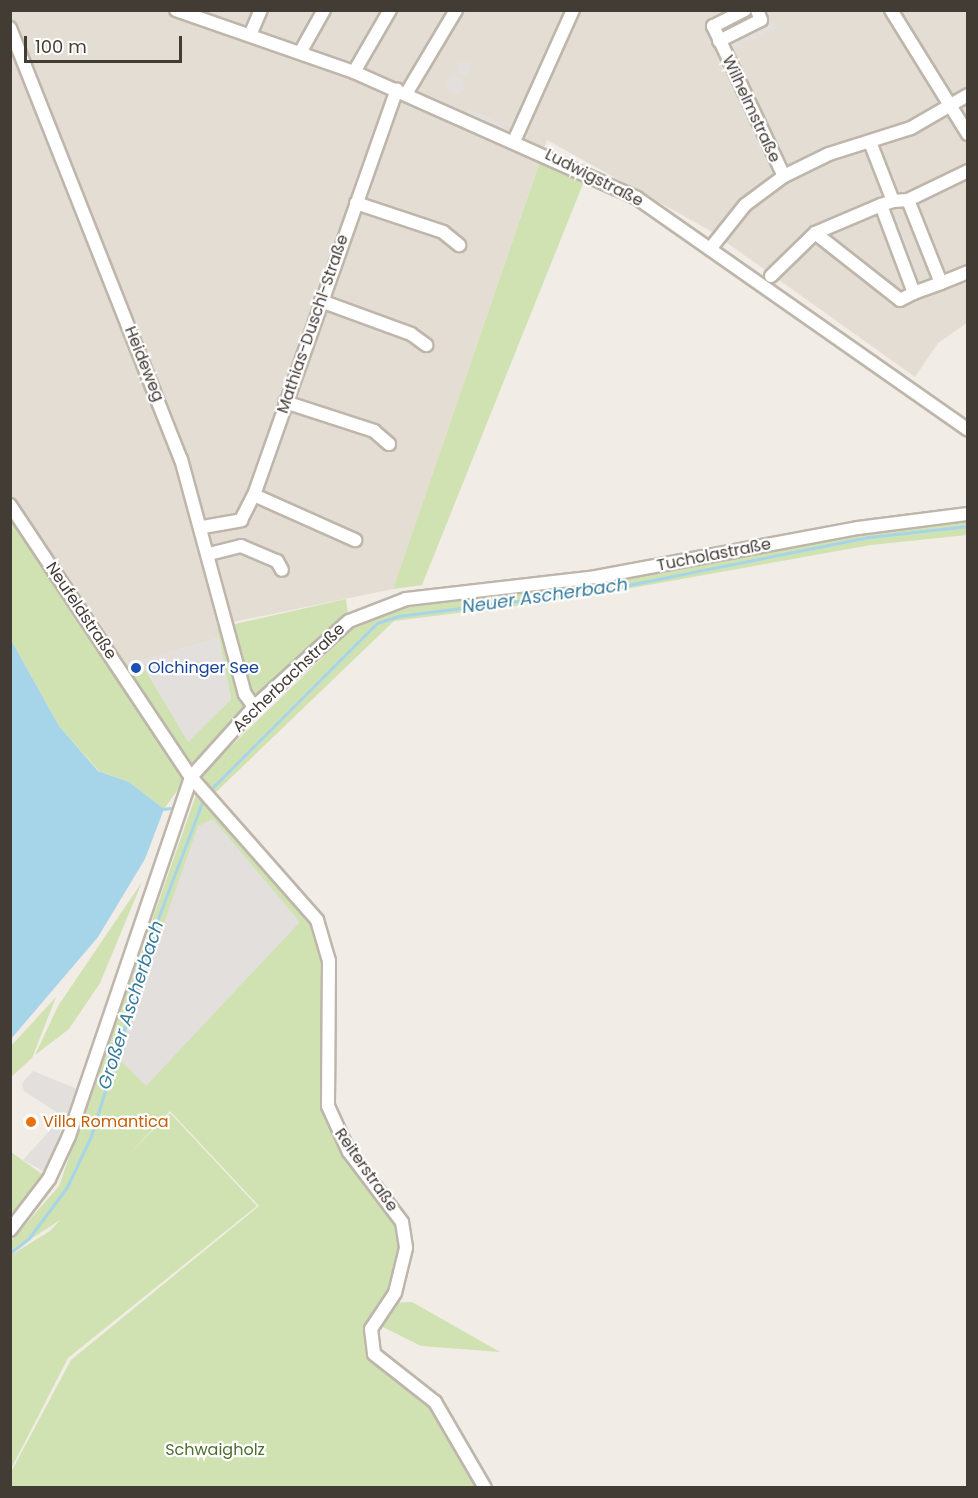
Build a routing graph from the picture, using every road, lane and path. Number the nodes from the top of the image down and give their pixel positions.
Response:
1 (176, 10) edge
2 (261, 10) edge
3 (324, 10) edge
4 (390, 10) edge
5 (456, 10) edge
6 (573, 10) edge
7 (745, 10) edge
8 (757, 10) edge
9 (891, 10) edge
10 (194, 13) edge
11 (10, 28) edge
12 (251, 33) junction
13 (719, 41) junction
14 (301, 51) junction
15 (354, 72) junction
16 (402, 92) junction
17 (968, 95) edge
18 (950, 107) junction
19 (968, 135) edge
20 (515, 139) junction
21 (870, 142) junction
22 (968, 171) edge
23 (784, 176) junction
24 (908, 200) junction
25 (356, 203) junction
26 (887, 203) junction
27 (815, 233) junction
28 (459, 245) dead end
29 (710, 249) junction
30 (968, 272) edge
31 (771, 276) dead end
32 (941, 283) junction
33 (914, 293) junction
34 (321, 302) junction
35 (426, 345) dead end
36 (285, 402) junction
37 (968, 430) edge
38 (389, 444) dead end
39 (254, 495) junction
40 (10, 505) edge
41 (968, 514) edge
42 (202, 527) junction
43 (355, 540) dead end
44 (209, 554) junction
45 (282, 570) dead end
46 (389, 603) joint
47 (254, 707) junction
48 (191, 777) junction
49 (10, 1230) edge
50 (485, 1488) edge

1 - 10 street, Ludwigstraße
2 - 12 street
3 - 14 street
4 - 15 street
5 - 16 street, Mathias-Duschl-Straße
6 - 20 street
7 - 13 street, Wilhelmstraße
8 - 13 street, Wilhelmstraße
9 - 18 street
10 - 12 street, Ludwigstraße
11 - 42 street, Heideweg
12 - 14 street, Ludwigstraße
13 - 23 street, Wilhelmstraße
14 - 15 street, Ludwigstraße
15 - 16 street, Ludwigstraße
16 - 20 street, Ludwigstraße
16 - 25 street, Mathias-Duschl-Straße
17 - 18 street
18 - 19 street
18 - 21 street
20 - 29 street, Ludwigstraße
21 - 23 street
21 - 26 street
22 - 24 street
23 - 29 street
24 - 26 street
24 - 32 street
25 - 28 street
25 - 34 street, Mathias-Duschl-Straße
26 - 27 street
26 - 33 street
27 - 31 street
27 - 33 street
29 - 37 street, Ludwigstraße
30 - 32 street
32 - 33 street
34 - 35 street
34 - 36 street, Mathias-Duschl-Straße
36 - 38 street
36 - 39 street, Mathias-Duschl-Straße
39 - 42 street, Mathias-Duschl-Straße
39 - 43 street
40 - 48 street, Neufeldstraße
41 - 46 street, Tucholastraße
42 - 44 street, Heideweg
44 - 45 street
44 - 47 street, Heideweg
46 - 47 street, Ascherbachstraße
47 - 48 street, Ascherbachstraße
48 - 49 street, Ascherbachstraße
48 - 50 street, Reiterstraße

